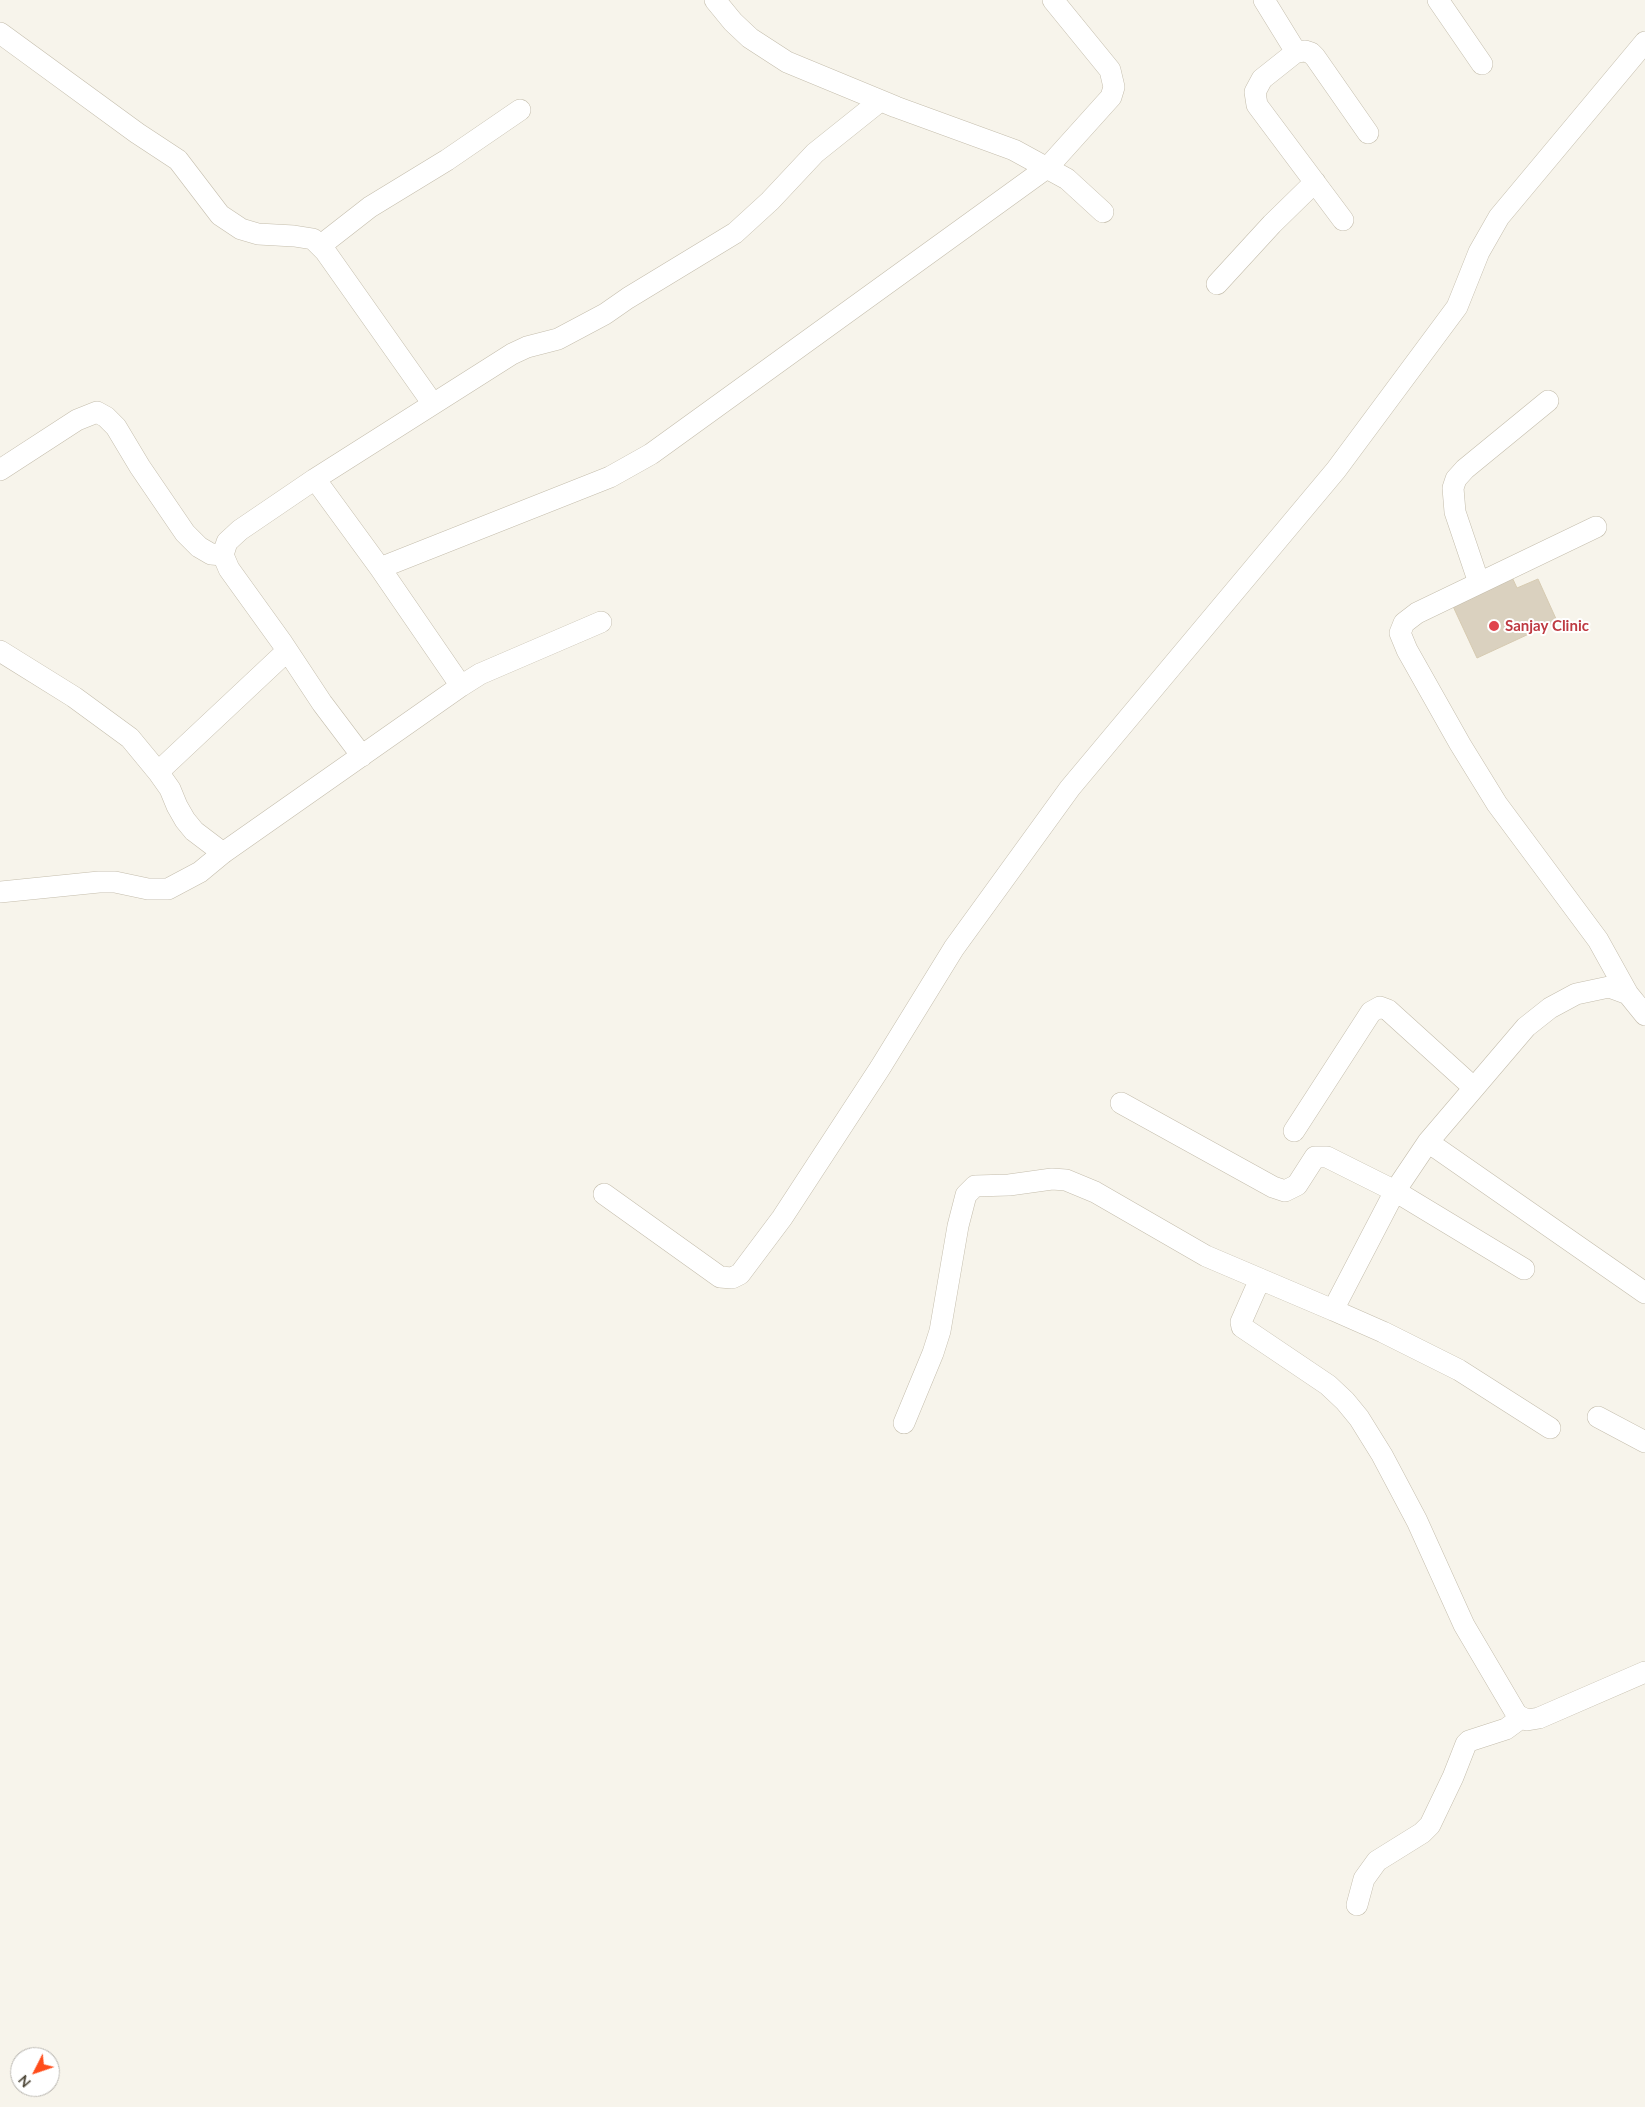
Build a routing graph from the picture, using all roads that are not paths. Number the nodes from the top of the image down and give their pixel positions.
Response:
1 (715, 0) edge
2 (1053, 0) edge
3 (1264, 0) edge
4 (1438, 0) edge
5 (0, 33) edge
6 (1645, 42) edge
7 (1296, 52) junction
8 (1482, 64) dead end
9 (880, 101) junction
10 (520, 110) dead end
11 (1368, 133) dead end
12 (1048, 167) junction
13 (1315, 182) junction
14 (1103, 212) dead end
15 (1343, 220) dead end
16 (320, 246) junction
17 (1217, 284) dead end
18 (1548, 401) dead end
19 (433, 404) junction
20 (0, 470) edge
21 (315, 479) junction
22 (1596, 527) dead end
23 (223, 555) junction
24 (380, 568) junction
25 (1479, 583) junction
26 (601, 622) dead end
27 (0, 651) edge
28 (287, 651) junction
29 (461, 686) junction
30 (362, 756) junction
31 (158, 772) junction
32 (223, 854) junction
33 (0, 892) edge
34 (1639, 1005) edge
35 (1473, 1087) junction
36 (1121, 1103) dead end
37 (1294, 1132) dead end
38 (1428, 1142) junction
39 (1395, 1191) junction
40 (604, 1194) dead end
41 (1524, 1268) dead end
42 (1260, 1279) junction
43 (1645, 1293) edge
44 (1333, 1310) junction
45 (1598, 1417) dead end
46 (904, 1423) dead end
47 (1550, 1428) dead end
48 (1645, 1442) edge
49 (1645, 1672) edge
50 (1522, 1718) junction
51 (1357, 1905) dead end

1 - 9 street
2 - 12 street
3 - 7 street
4 - 8 street
5 - 16 street
6 - 40 street
7 - 11 street
7 - 13 street
9 - 12 street
9 - 19 street
10 - 16 street
12 - 14 street
12 - 24 street
13 - 15 street
13 - 17 street
16 - 19 street
18 - 25 street
19 - 21 street
20 - 23 street
21 - 23 street
21 - 24 street
22 - 25 street
23 - 28 street
24 - 29 street
25 - 34 street
26 - 29 street
27 - 31 street
28 - 30 street
28 - 31 street
29 - 30 street
30 - 32 street
31 - 32 street
32 - 33 street
34 - 35 street
35 - 37 street
35 - 38 street
36 - 39 street
38 - 39 street
38 - 43 street
39 - 41 street
39 - 44 street
42 - 44 street
42 - 46 street
42 - 50 street
44 - 47 street
45 - 48 street
49 - 50 street
50 - 51 street

